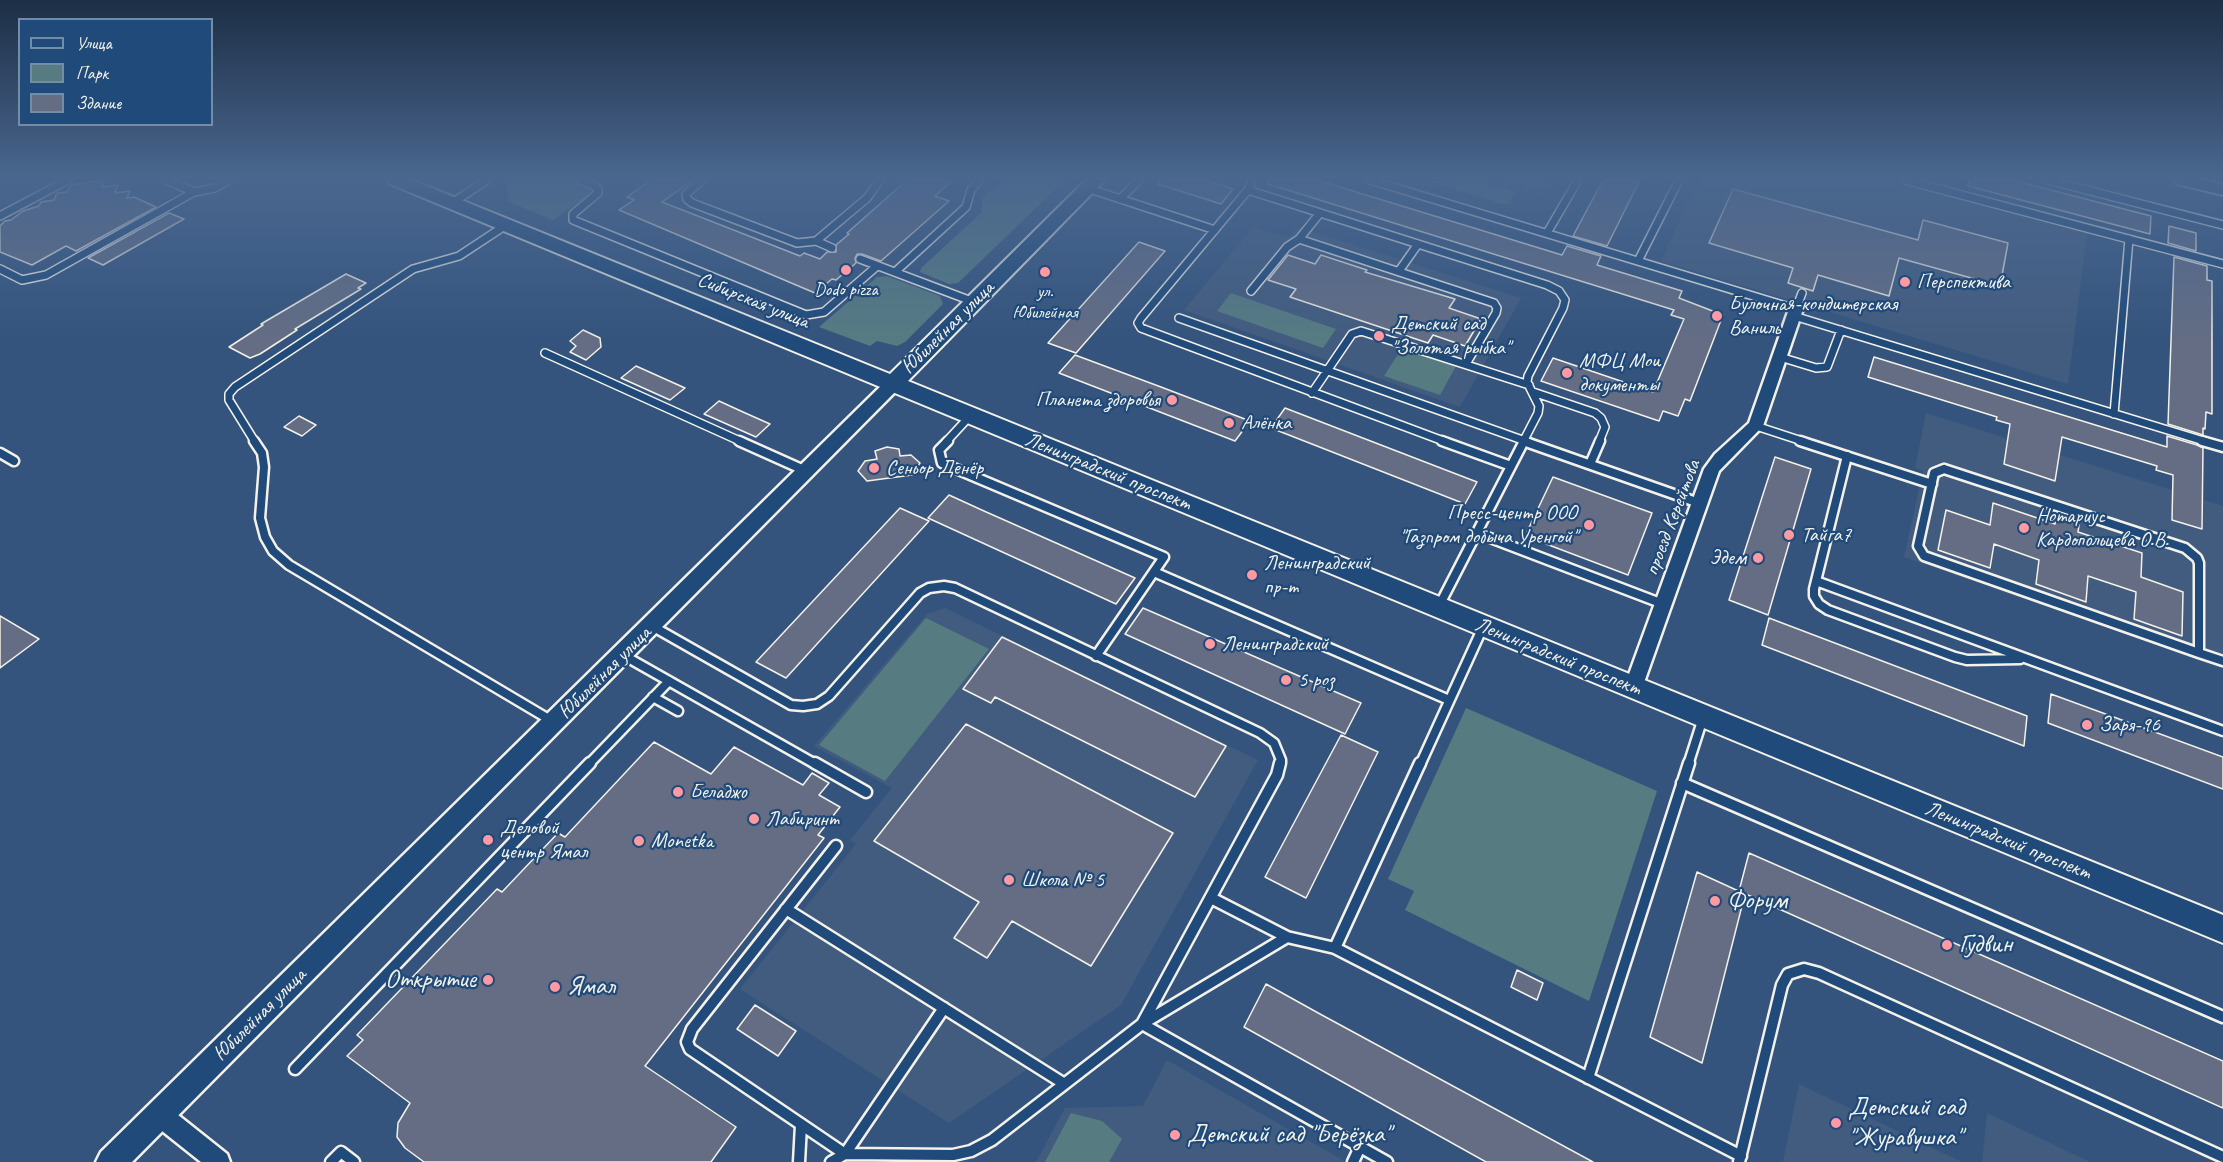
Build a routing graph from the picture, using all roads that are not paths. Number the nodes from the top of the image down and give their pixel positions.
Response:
1 (119, 234) edge
2 (492, 234) edge
3 (528, 234) edge
4 (605, 234) edge
5 (774, 234) edge
6 (824, 234) edge
7 (936, 234) edge
8 (1041, 234) edge
9 (1211, 234) edge
10 (1303, 234) edge
11 (1387, 234) edge
12 (1551, 234) edge
13 (1652, 234) edge
14 (2111, 234) edge
15 (1299, 239) junction
16 (2129, 239) junction
17 (816, 241) junction
18 (1418, 244) junction
19 (832, 248) dead end
20 (860, 259) dead end
21 (1638, 261) junction
22 (2223, 264) edge
23 (877, 266) junction
24 (0, 269) edge
25 (1399, 271) junction
26 (895, 272) junction
27 (1251, 291) dead end
28 (1802, 293) dead end
29 (974, 302) junction
30 (1795, 313) junction
31 (1179, 318) dead end
32 (1841, 330) junction
33 (545, 353) dead end
34 (1780, 357) junction
35 (1466, 364) junction
36 (1327, 370) junction
37 (893, 384) junction
38 (1531, 389) junction
39 (1312, 393) junction
40 (2114, 414) junction
41 (970, 416) junction
42 (1756, 426) junction
43 (1525, 441) junction
44 (2223, 447) edge
45 (0, 453) edge
46 (1847, 456) junction
47 (14, 461) dead end
48 (1590, 464) junction
49 (1511, 466) junction
50 (806, 471) junction
51 (1932, 484) junction
52 (1699, 502) junction
53 (1477, 533) junction
54 (1154, 572) junction
55 (1816, 581) junction
56 (1663, 604) junction
57 (1437, 608) junction
58 (652, 626) junction
59 (1483, 627) junction
60 (2199, 653) junction
61 (623, 655) junction
62 (1096, 656) junction
63 (2027, 659) junction
64 (2223, 661) edge
65 (669, 681) junction
66 (1633, 688) junction
67 (653, 697) junction
68 (1449, 700) junction
69 (678, 711) dead end
70 (1704, 717) junction
71 (555, 723) junction
72 (2223, 731) edge
73 (1682, 783) junction
74 (866, 792) dead end
75 (836, 846) dead end
76 (1211, 898) junction
77 (786, 909) junction
78 (2223, 929) edge
79 (1287, 937) junction
80 (1335, 948) junction
81 (944, 1008) junction
82 (2223, 1017) edge
83 (1142, 1024) junction
84 (295, 1069) dead end
85 (1588, 1078) junction
86 (1063, 1083) junction
87 (160, 1115) junction
88 (801, 1125) junction
89 (1360, 1147) junction
90 (844, 1154) junction
91 (2223, 1157) edge
92 (927, 1158) edge
93 (1740, 1159) edge
94 (111, 1162) edge
95 (219, 1162) edge
96 (331, 1162) edge
97 (354, 1162) edge
98 (799, 1162) edge
99 (831, 1162) edge
100 (1353, 1162) edge
101 (1387, 1162) edge

1 - 24 lane
2 - 71 lane
3 - 37 main road, Сибирская улица
4 - 23 lane
5 - 17 lane
6 - 17 lane
7 - 26 lane
8 - 29 main road, Юбилейная улица
9 - 39 lane
10 - 15 lane
11 - 18 lane
12 - 21 lane
13 - 21 lane
14 - 16 lane
15 - 25 lane
15 - 27 lane
16 - 22 lane
16 - 40 lane
17 - 19 lane
18 - 25 lane
18 - 38 lane
20 - 23 lane
21 - 30 lane
23 - 26 lane
25 - 35 lane
26 - 29 lane
28 - 30 lane
29 - 37 main road, Юбилейная улица
30 - 32 lane
30 - 34 street, проезд Керейтова
31 - 36 lane
32 - 34 lane
32 - 40 lane
33 - 50 lane
34 - 42 street, проезд Керейтова
35 - 36 lane
35 - 38 lane
36 - 39 lane
36 - 43 lane
37 - 41 main road, Ленинградский проспект
37 - 50 street, Юбилейная улица
38 - 43 lane
38 - 48 lane
39 - 49 lane
40 - 44 lane
41 - 54 lane
41 - 57 main road, Ленинградский проспект
42 - 46 lane
42 - 52 street, проезд Керейтова
43 - 48 lane
43 - 49 lane
45 - 47 lane
46 - 51 lane
46 - 55 lane
48 - 52 lane
49 - 53 lane
50 - 58 street, Юбилейная улица
51 - 60 lane
51 - 60 lane
52 - 56 street, проезд Керейтова
53 - 56 lane
53 - 57 lane
54 - 62 lane
54 - 68 lane
55 - 63 lane
55 - 63 lane
56 - 66 street, проезд Керейтова
57 - 59 main road, Ленинградский проспект
58 - 61 street, Юбилейная улица
58 - 62 lane
59 - 66 main road, Ленинградский проспект
59 - 68 lane
60 - 64 lane
61 - 65 lane
61 - 71 street, Юбилейная улица
62 - 76 lane
63 - 72 lane
65 - 67 lane
65 - 74 lane
66 - 70 main road, Ленинградский проспект
67 - 69 lane
67 - 84 lane
68 - 80 lane
70 - 73 lane
70 - 78 main road, Ленинградский проспект
71 - 87 street, Юбилейная улица
73 - 82 lane
73 - 85 lane
75 - 77 lane
76 - 79 lane
76 - 83 lane
77 - 81 lane
77 - 88 lane
79 - 80 lane
79 - 83 lane
80 - 85 lane
81 - 86 lane
81 - 90 lane
83 - 86 lane
83 - 89 lane
85 - 93 lane
86 - 92 lane
87 - 94 street, Юбилейная улица
87 - 95 street
88 - 90 lane
88 - 98 lane
89 - 100 lane
89 - 101 lane
90 - 92 lane
90 - 99 lane
91 - 93 lane
96 - 97 lane

